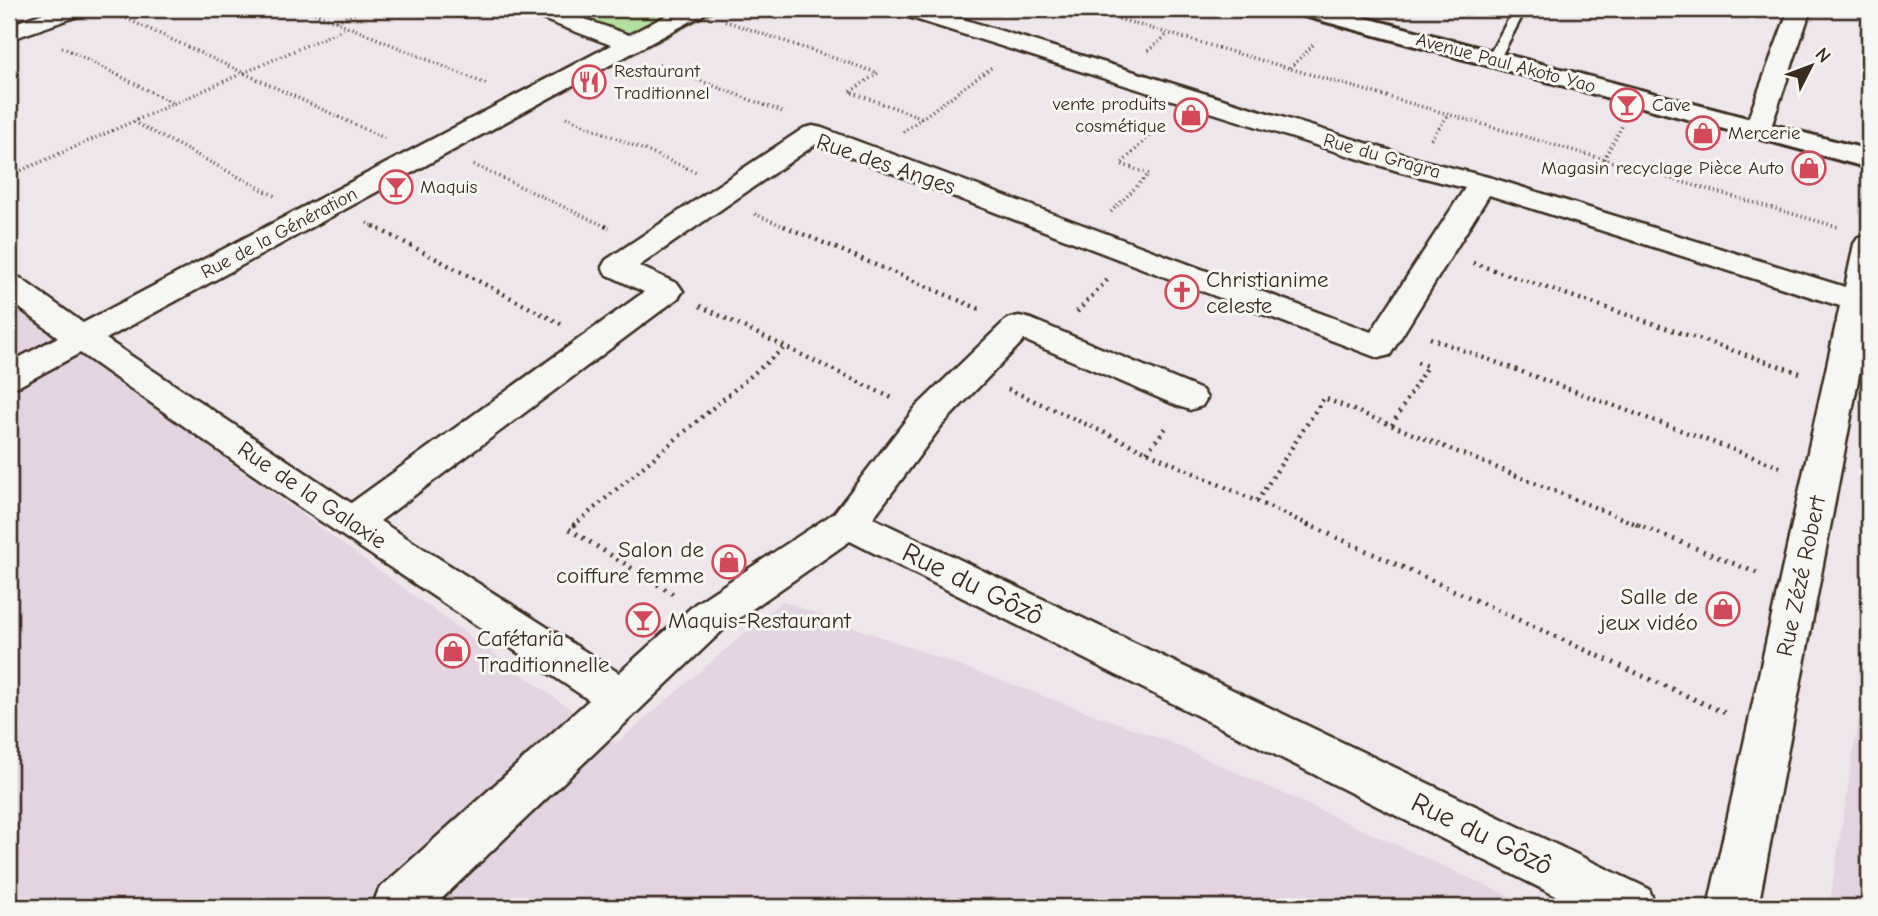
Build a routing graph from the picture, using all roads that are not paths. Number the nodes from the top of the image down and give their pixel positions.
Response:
1 (76, 9) edge
2 (537, 9) edge
3 (695, 9) edge
4 (907, 9) edge
5 (1309, 9) edge
6 (1520, 9) edge
7 (1800, 9) edge
8 (958, 15) edge
9 (16, 31) edge
10 (624, 47) junction
11 (1493, 59) junction
12 (1757, 130) junction
13 (1869, 159) edge
14 (1482, 184) junction
15 (1856, 236) edge
16 (9, 285) edge
17 (1857, 301) junction
18 (81, 339) junction
19 (9, 377) edge
20 (1190, 398) dead end
21 (352, 522) junction
22 (848, 523) junction
23 (621, 696) junction
24 (397, 907) edge
25 (1631, 907) edge
26 (1733, 907) edge

1 - 9 street
2 - 10 street
3 - 10 street, Rue de la Génération
4 - 8 street, Rue du Gragra
5 - 11 street, Avenue Paul Akoto Yao
6 - 11 lane
7 - 12 street
8 - 14 street, Rue du Gragra
10 - 18 street, Rue de la Génération
11 - 12 street, Avenue Paul Akoto Yao
12 - 13 street, Avenue Paul Akoto Yao
14 - 17 street, Rue du Gragra
14 - 21 street, Rue des Anges
15 - 17 street, Rue Zézé Robert
16 - 18 street, Rue de la Galaxie
17 - 26 street, Rue Zézé Robert
18 - 19 street, Rue de la Génération
18 - 21 street, Rue de la Galaxie
20 - 22 street
21 - 23 street, Rue de la Galaxie
22 - 23 street
22 - 25 street, Rue du Gôzô
23 - 24 street

